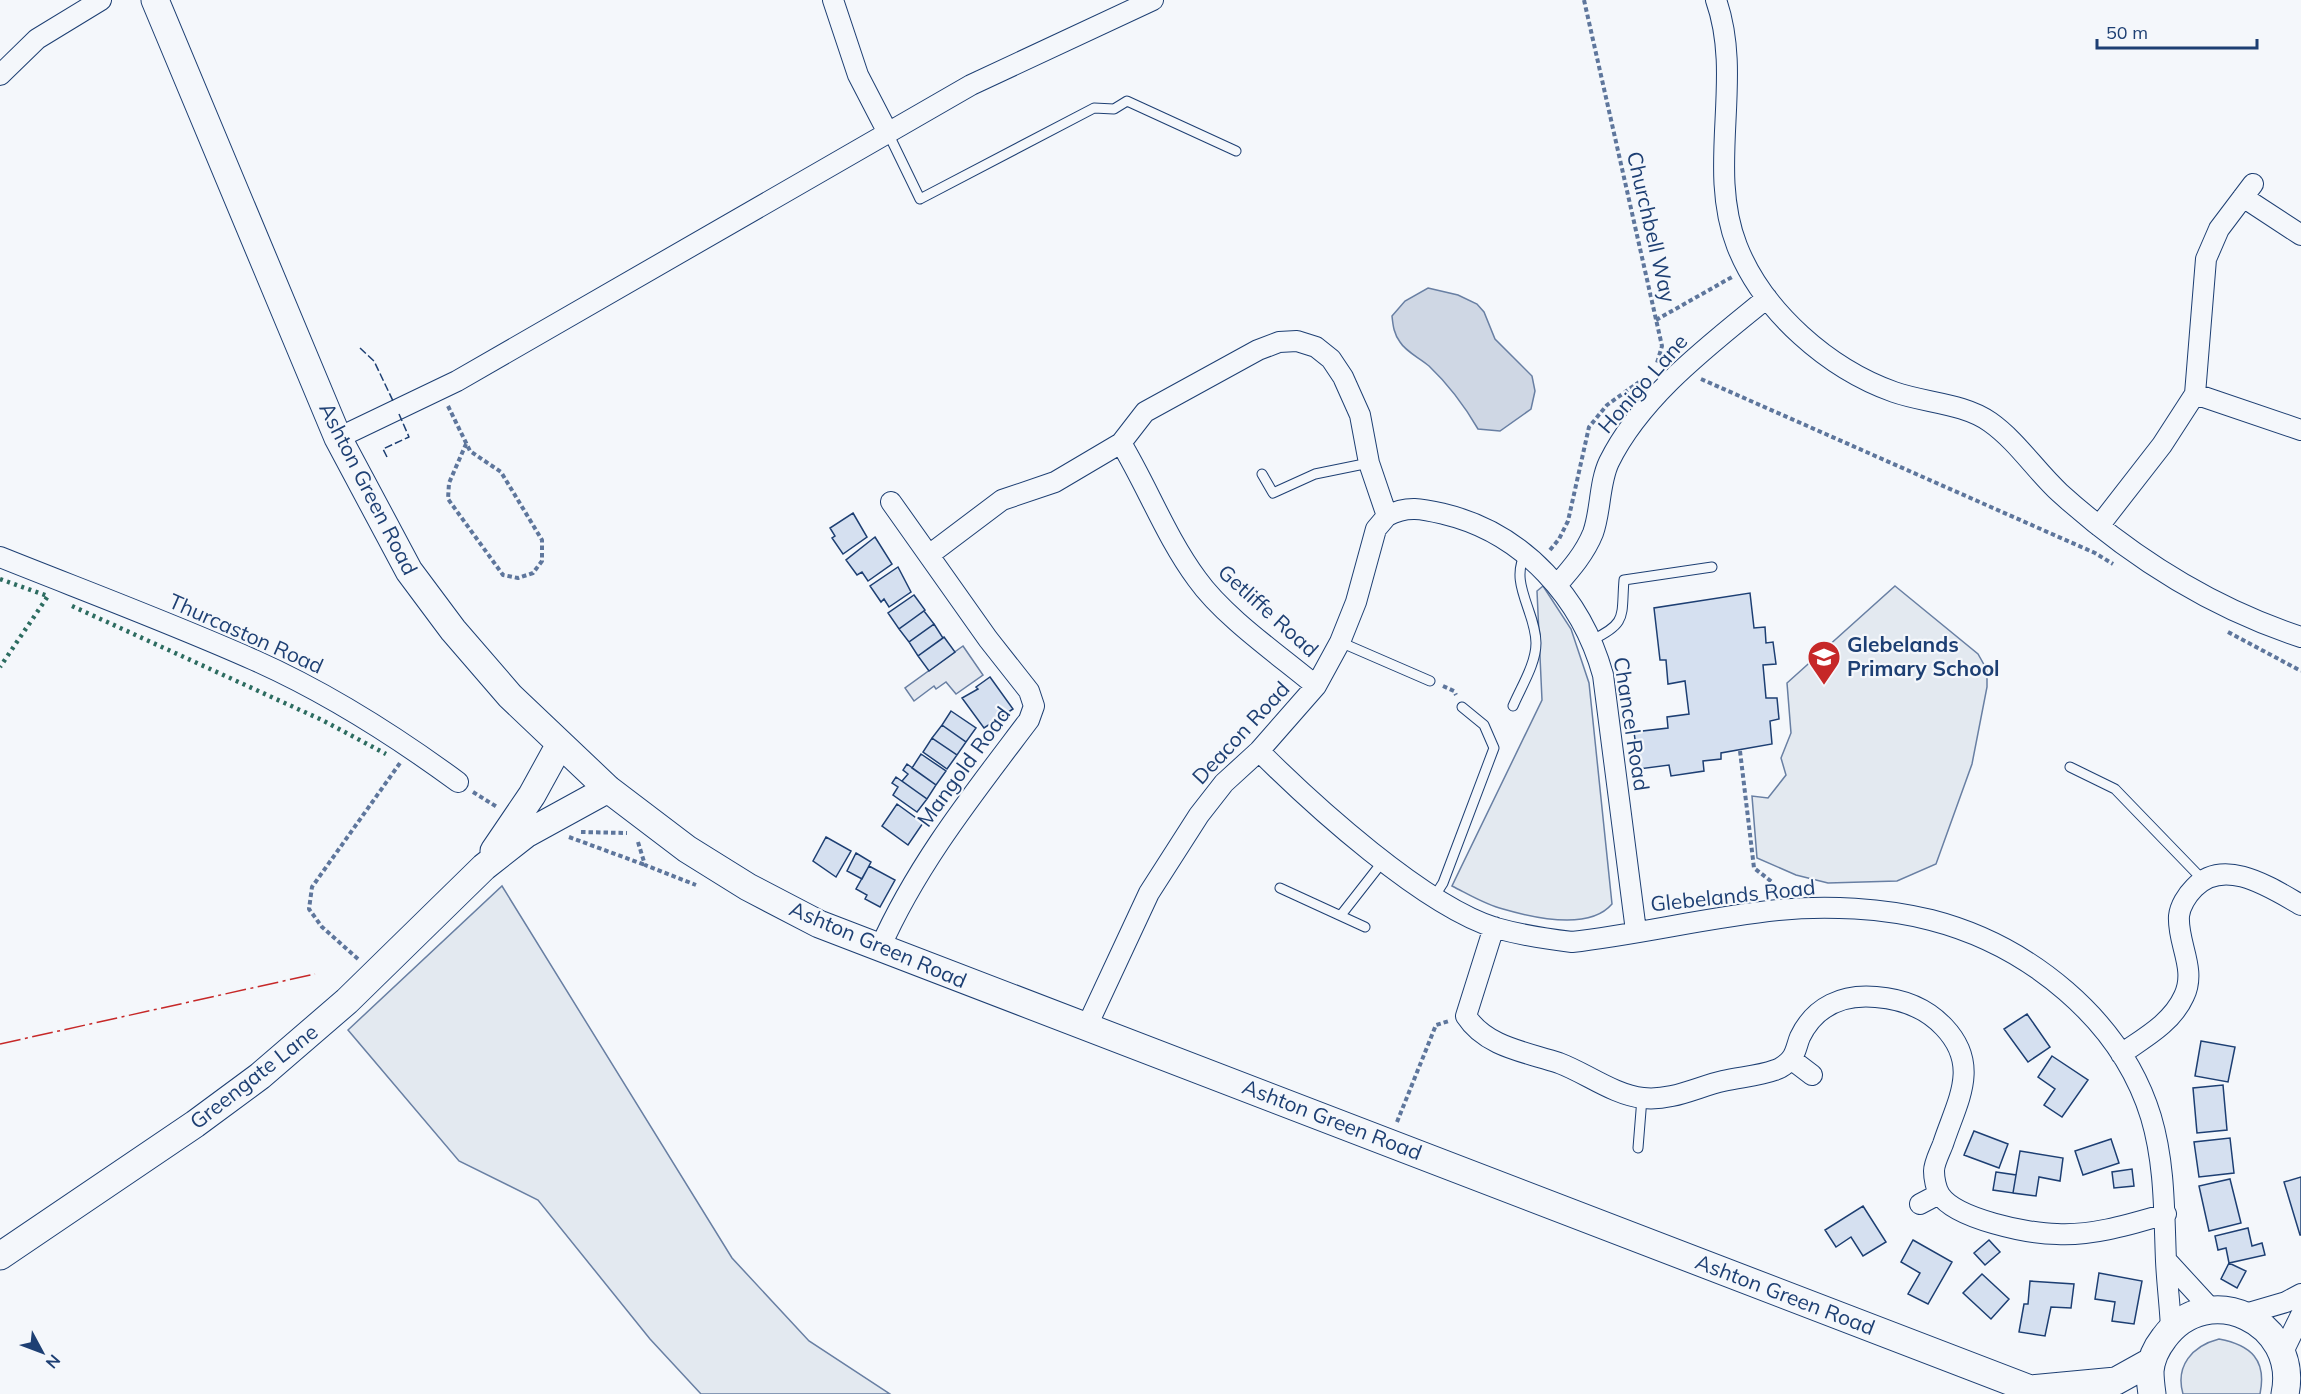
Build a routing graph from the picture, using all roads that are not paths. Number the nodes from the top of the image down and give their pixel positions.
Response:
1 (101, 0) edge
2 (155, 0) edge
3 (833, 0) edge
4 (1153, 0) edge
5 (1716, 0) edge
6 (0, 75) edge
7 (888, 133) junction
8 (1236, 151) dead end
9 (2301, 235) edge
10 (1767, 298) junction
11 (2195, 394) junction
12 (2301, 430) edge
13 (338, 438) junction
14 (1121, 443) junction
15 (1370, 463) junction
16 (1262, 474) dead end
17 (891, 502) dead end
18 (1388, 516) junction
19 (2099, 526) junction
20 (928, 555) junction
21 (0, 557) edge
22 (1532, 559) junction
23 (1712, 567) dead end
24 (1557, 585) junction
25 (2301, 637) edge
26 (1592, 640) junction
27 (1340, 642) junction
28 (1430, 681) road end
29 (1316, 686) junction
30 (1513, 706) dead end
31 (1462, 707) road end
32 (560, 744) junction
33 (1259, 751) junction
34 (2070, 767) dead end
35 (458, 782) road end
36 (608, 789) junction
37 (1384, 861) junction
38 (484, 867) junction
39 (2203, 880) junction
40 (1280, 888) dead end
41 (1434, 897) junction
42 (2301, 905) edge
43 (1341, 915) junction
44 (1365, 927) dead end
45 (1494, 927) junction
46 (1636, 931) junction
47 (880, 948) junction
48 (1087, 1026) junction
49 (2121, 1054) junction
50 (1791, 1059) junction
51 (1812, 1075) dead end
52 (1642, 1098) junction
53 (1638, 1148) dead end
54 (1939, 1194) junction
55 (1920, 1204) dead end
56 (2166, 1214) junction
57 (0, 1256) edge
58 (2166, 1260) junction
59 (2301, 1294) edge
60 (2211, 1310) junction
61 (2245, 1314) junction
62 (2301, 1315) edge
63 (2171, 1329) junction
64 (2282, 1354) junction
65 (2152, 1361) junction
66 (2037, 1392) edge
67 (2287, 1392) edge
68 (2152, 1394) edge

1 - 6 street
2 - 13 street, Ashton Green Road
3 - 7 street
4 - 7 street
5 - 10 street
7 - 8 lane
7 - 13 street
9 - 11 street
10 - 19 street
10 - 24 street, Honigo Lane
11 - 12 street
11 - 19 street
13 - 32 street, Ashton Green Road
14 - 15 street
14 - 20 street
14 - 29 street, Getliffe Road
15 - 16 lane
15 - 18 street
17 - 20 street, Mangold Road
18 - 22 street, Chancel Road
18 - 27 street, Deacon Road
19 - 25 street
20 - 47 street, Mangold Road
21 - 35 street, Thurcaston Road
22 - 24 street, Chancel Road
22 - 30 lane
23 - 26 lane
24 - 26 street, Chancel Road
26 - 46 street, Chancel Road
27 - 28 lane
27 - 29 street, Deacon Road
29 - 33 street, Deacon Road
31 - 41 lane
32 - 36 street, Ashton Green Road
32 - 38 street, Greengate Lane
33 - 37 street, Glebelands Road
33 - 48 street, Deacon Road
34 - 39 lane
36 - 38 street, Greengate Lane
36 - 47 street, Ashton Green Road
37 - 41 street, Glebelands Road
37 - 43 lane
38 - 57 street, Greengate Lane
39 - 42 street
39 - 49 street
40 - 43 lane
41 - 45 street, Glebelands Road
43 - 44 lane
45 - 46 street, Glebelands Road
45 - 52 street
46 - 49 street, Glebelands Road
47 - 48 street, Ashton Green Road
48 - 66 street, Ashton Green Road
49 - 56 street, Glebelands Road
50 - 51 street
50 - 52 street
50 - 54 street
52 - 53 lane
54 - 55 street
54 - 56 street
56 - 58 street, Glebelands Road
58 - 60 street
58 - 63 street, Glebelands Road
59 - 61 street
60 - 61 street
60 - 63 street
61 - 64 street
62 - 64 street
63 - 65 street
64 - 67 street
65 - 66 street, Ashton Green Road
65 - 68 street

